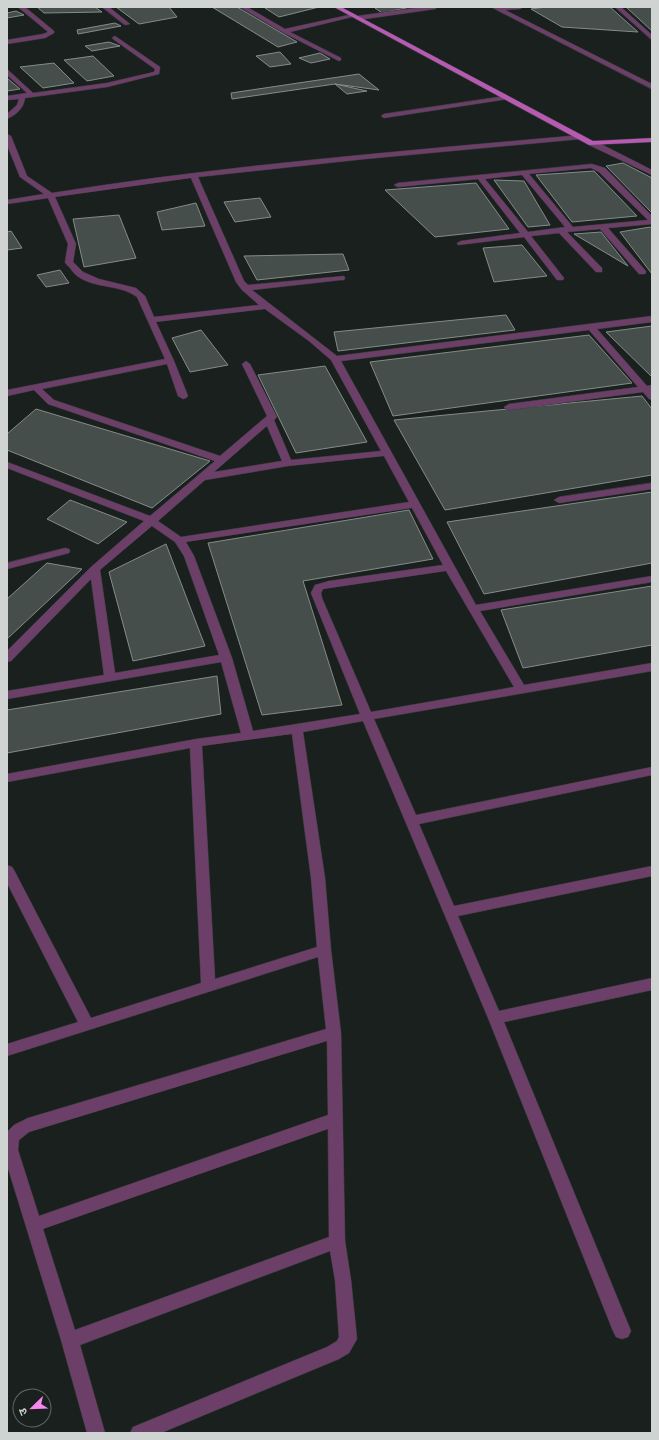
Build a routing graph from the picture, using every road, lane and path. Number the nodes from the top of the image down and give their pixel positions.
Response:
1 (21, 7) edge
2 (105, 7) edge
3 (244, 7) edge
4 (337, 7) edge
5 (435, 7) edge
6 (520, 7) edge
7 (618, 7) edge
8 (496, 8) edge
9 (356, 17) junction
10 (127, 24) dead end
11 (284, 31) junction
12 (115, 38) dead end
13 (652, 38) edge
14 (7, 42) edge
15 (339, 59) dead end
16 (7, 71) edge
17 (652, 88) edge
18 (32, 95) junction
19 (22, 96) junction
20 (7, 98) edge
21 (506, 98) junction
22 (384, 116) dead end
23 (7, 117) edge
24 (7, 136) edge
25 (581, 137) junction
26 (652, 140) edge
27 (592, 143) junction
28 (524, 173) junction
29 (652, 173) edge
30 (193, 176) junction
31 (480, 177) junction
32 (398, 185) dead end
33 (50, 195) junction
34 (7, 202) edge
35 (652, 221) edge
36 (603, 227) junction
37 (571, 229) junction
38 (561, 230) junction
39 (525, 235) junction
40 (461, 243) dead end
41 (599, 270) dead end
42 (642, 272) dead end
43 (341, 278) dead end
44 (560, 278) dead end
45 (245, 288) junction
46 (268, 306) junction
47 (652, 319) edge
48 (151, 320) junction
49 (592, 328) junction
50 (336, 359) junction
51 (170, 361) junction
52 (246, 364) dead end
53 (37, 387) junction
54 (649, 388) edge
55 (7, 393) edge
56 (183, 396) dead end
57 (652, 397) edge
58 (509, 407) dead end
59 (272, 417) junction
60 (386, 453) junction
61 (222, 460) junction
62 (288, 463) junction
63 (7, 465) edge
64 (204, 476) junction
65 (652, 486) edge
66 (559, 500) dead end
67 (415, 504) junction
68 (150, 520) junction
69 (179, 540) junction
70 (65, 551) dead end
71 (7, 566) edge
72 (449, 567) junction
73 (95, 569) junction
74 (652, 580) edge
75 (473, 609) junction
76 (7, 658) edge
77 (226, 658) junction
78 (652, 667) edge
79 (110, 678) junction
80 (521, 690) junction
81 (7, 695) edge
82 (368, 717) junction
83 (297, 729) junction
84 (248, 736) junction
85 (196, 743) junction
86 (652, 771) edge
87 (7, 778) edge
88 (411, 820) junction
89 (7, 870) edge
90 (652, 871) edge
91 (451, 912) junction
92 (324, 950) junction
93 (652, 984) edge
94 (208, 987) junction
95 (495, 1018) junction
96 (87, 1025) junction
97 (334, 1033) junction
98 (7, 1050) edge
99 (336, 1119) junction
100 (34, 1225) junction
101 (337, 1241) junction
102 (622, 1331) dead end
103 (70, 1340) junction
104 (96, 1433) edge
105 (139, 1433) edge

1 - 14 street
2 - 10 street
3 - 11 street
4 - 9 main road
5 - 9 street
6 - 8 street
7 - 13 street
8 - 17 street
9 - 11 street
9 - 21 main road
11 - 15 street
12 - 18 street
16 - 18 street
18 - 19 street
19 - 20 street
19 - 23 street
21 - 22 street
21 - 25 main road
24 - 33 street
25 - 27 main road
25 - 30 street
26 - 27 main road
27 - 29 street
28 - 31 street
28 - 35 street
28 - 37 street
30 - 33 street
30 - 45 street
31 - 32 street
31 - 39 street
33 - 34 street
33 - 48 street
35 - 36 street
36 - 37 street
36 - 42 street
37 - 38 street
38 - 39 street
38 - 41 street
39 - 40 street
39 - 44 street
43 - 45 street
45 - 46 street
46 - 48 street
46 - 50 street
47 - 49 street
48 - 51 street
49 - 50 street
49 - 54 street
50 - 60 street
51 - 53 street
51 - 56 street
52 - 59 street
53 - 55 street
53 - 61 street
54 - 57 street
54 - 58 street
59 - 61 street
59 - 62 street
60 - 62 street
60 - 67 street
61 - 64 street
62 - 64 street
63 - 68 street
64 - 68 street
65 - 66 street
67 - 69 street
67 - 72 street
68 - 69 street
68 - 73 street
69 - 77 street
70 - 71 street
72 - 75 street
72 - 82 street
73 - 76 street
73 - 79 street
74 - 75 street
75 - 80 street
77 - 79 street
77 - 84 street
78 - 80 street
79 - 81 street
80 - 82 street
82 - 83 street
82 - 88 street
83 - 84 street
83 - 92 street
84 - 85 street
85 - 87 street
85 - 94 street
86 - 88 street
88 - 91 street
89 - 96 street
90 - 91 street
91 - 95 street
92 - 94 street
92 - 97 street
93 - 95 street
94 - 96 street
95 - 102 street
96 - 98 street
97 - 99 street
97 - 100 street
99 - 100 street
99 - 101 street
100 - 103 street
101 - 103 street
101 - 105 street
103 - 104 street

